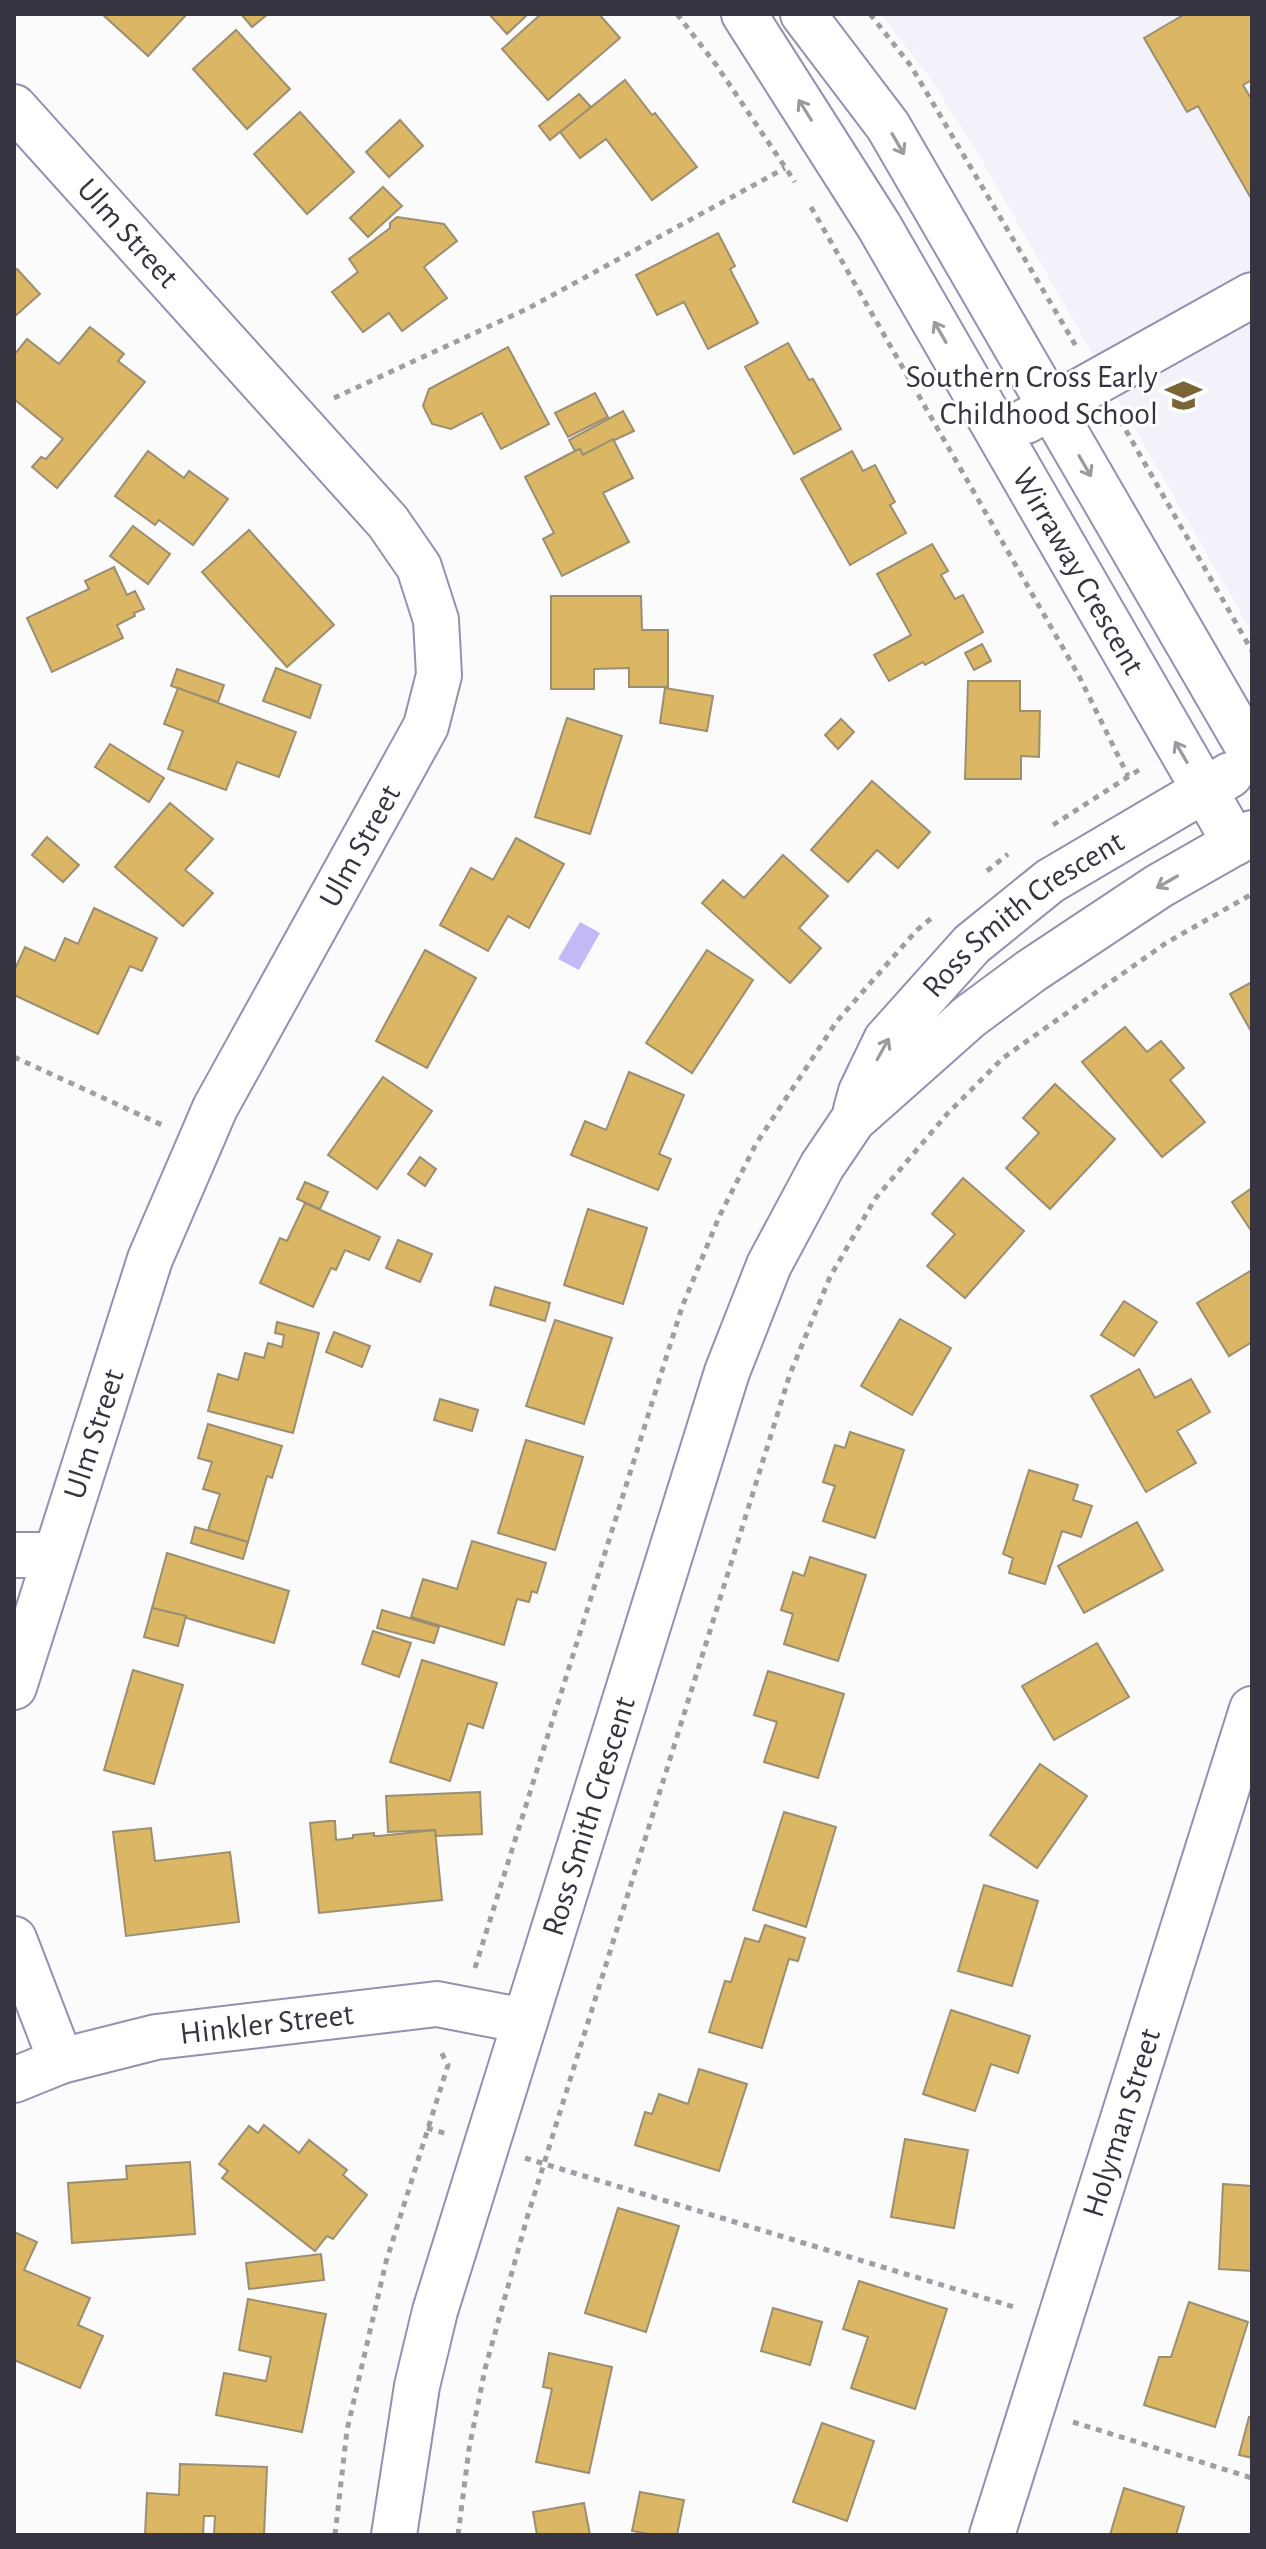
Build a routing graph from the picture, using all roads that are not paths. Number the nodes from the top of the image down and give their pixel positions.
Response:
1 (744, 14) edge
2 (803, 14) edge
3 (14, 107) edge
4 (1252, 295) edge
5 (1050, 407) junction
6 (1000, 437) junction
7 (1252, 754) edge
8 (1252, 763) edge
9 (1204, 790) junction
10 (1243, 838) edge
11 (853, 1120) junction
12 (35, 1555) edge
13 (14, 1687) edge
14 (1252, 1709) edge
15 (14, 1939) edge
16 (525, 2021) junction
17 (61, 2061) junction
18 (14, 2080) edge
19 (394, 2535) edge
20 (992, 2535) edge

6 -> 1 street, Wirraway Crescent
2 -> 5 street, Wirraway Crescent
3 - 12 street, Ulm Street
4 - 5 street
5 - 6 street
5 -> 7 street, Wirraway Crescent
9 -> 6 street, Wirraway Crescent
8 - 9 street, Ross Smith Crescent
9 - 10 street, Wirraway Crescent
11 -> 9 street, Ross Smith Crescent
10 -> 11 street, Ross Smith Crescent
11 - 16 street, Ross Smith Crescent
12 - 13 street, Ulm Street
14 - 20 street, Holyman Street
15 - 17 street
16 - 17 street, Hinkler Street
16 - 19 street, Ross Smith Crescent
17 - 18 street, Hinkler Street

